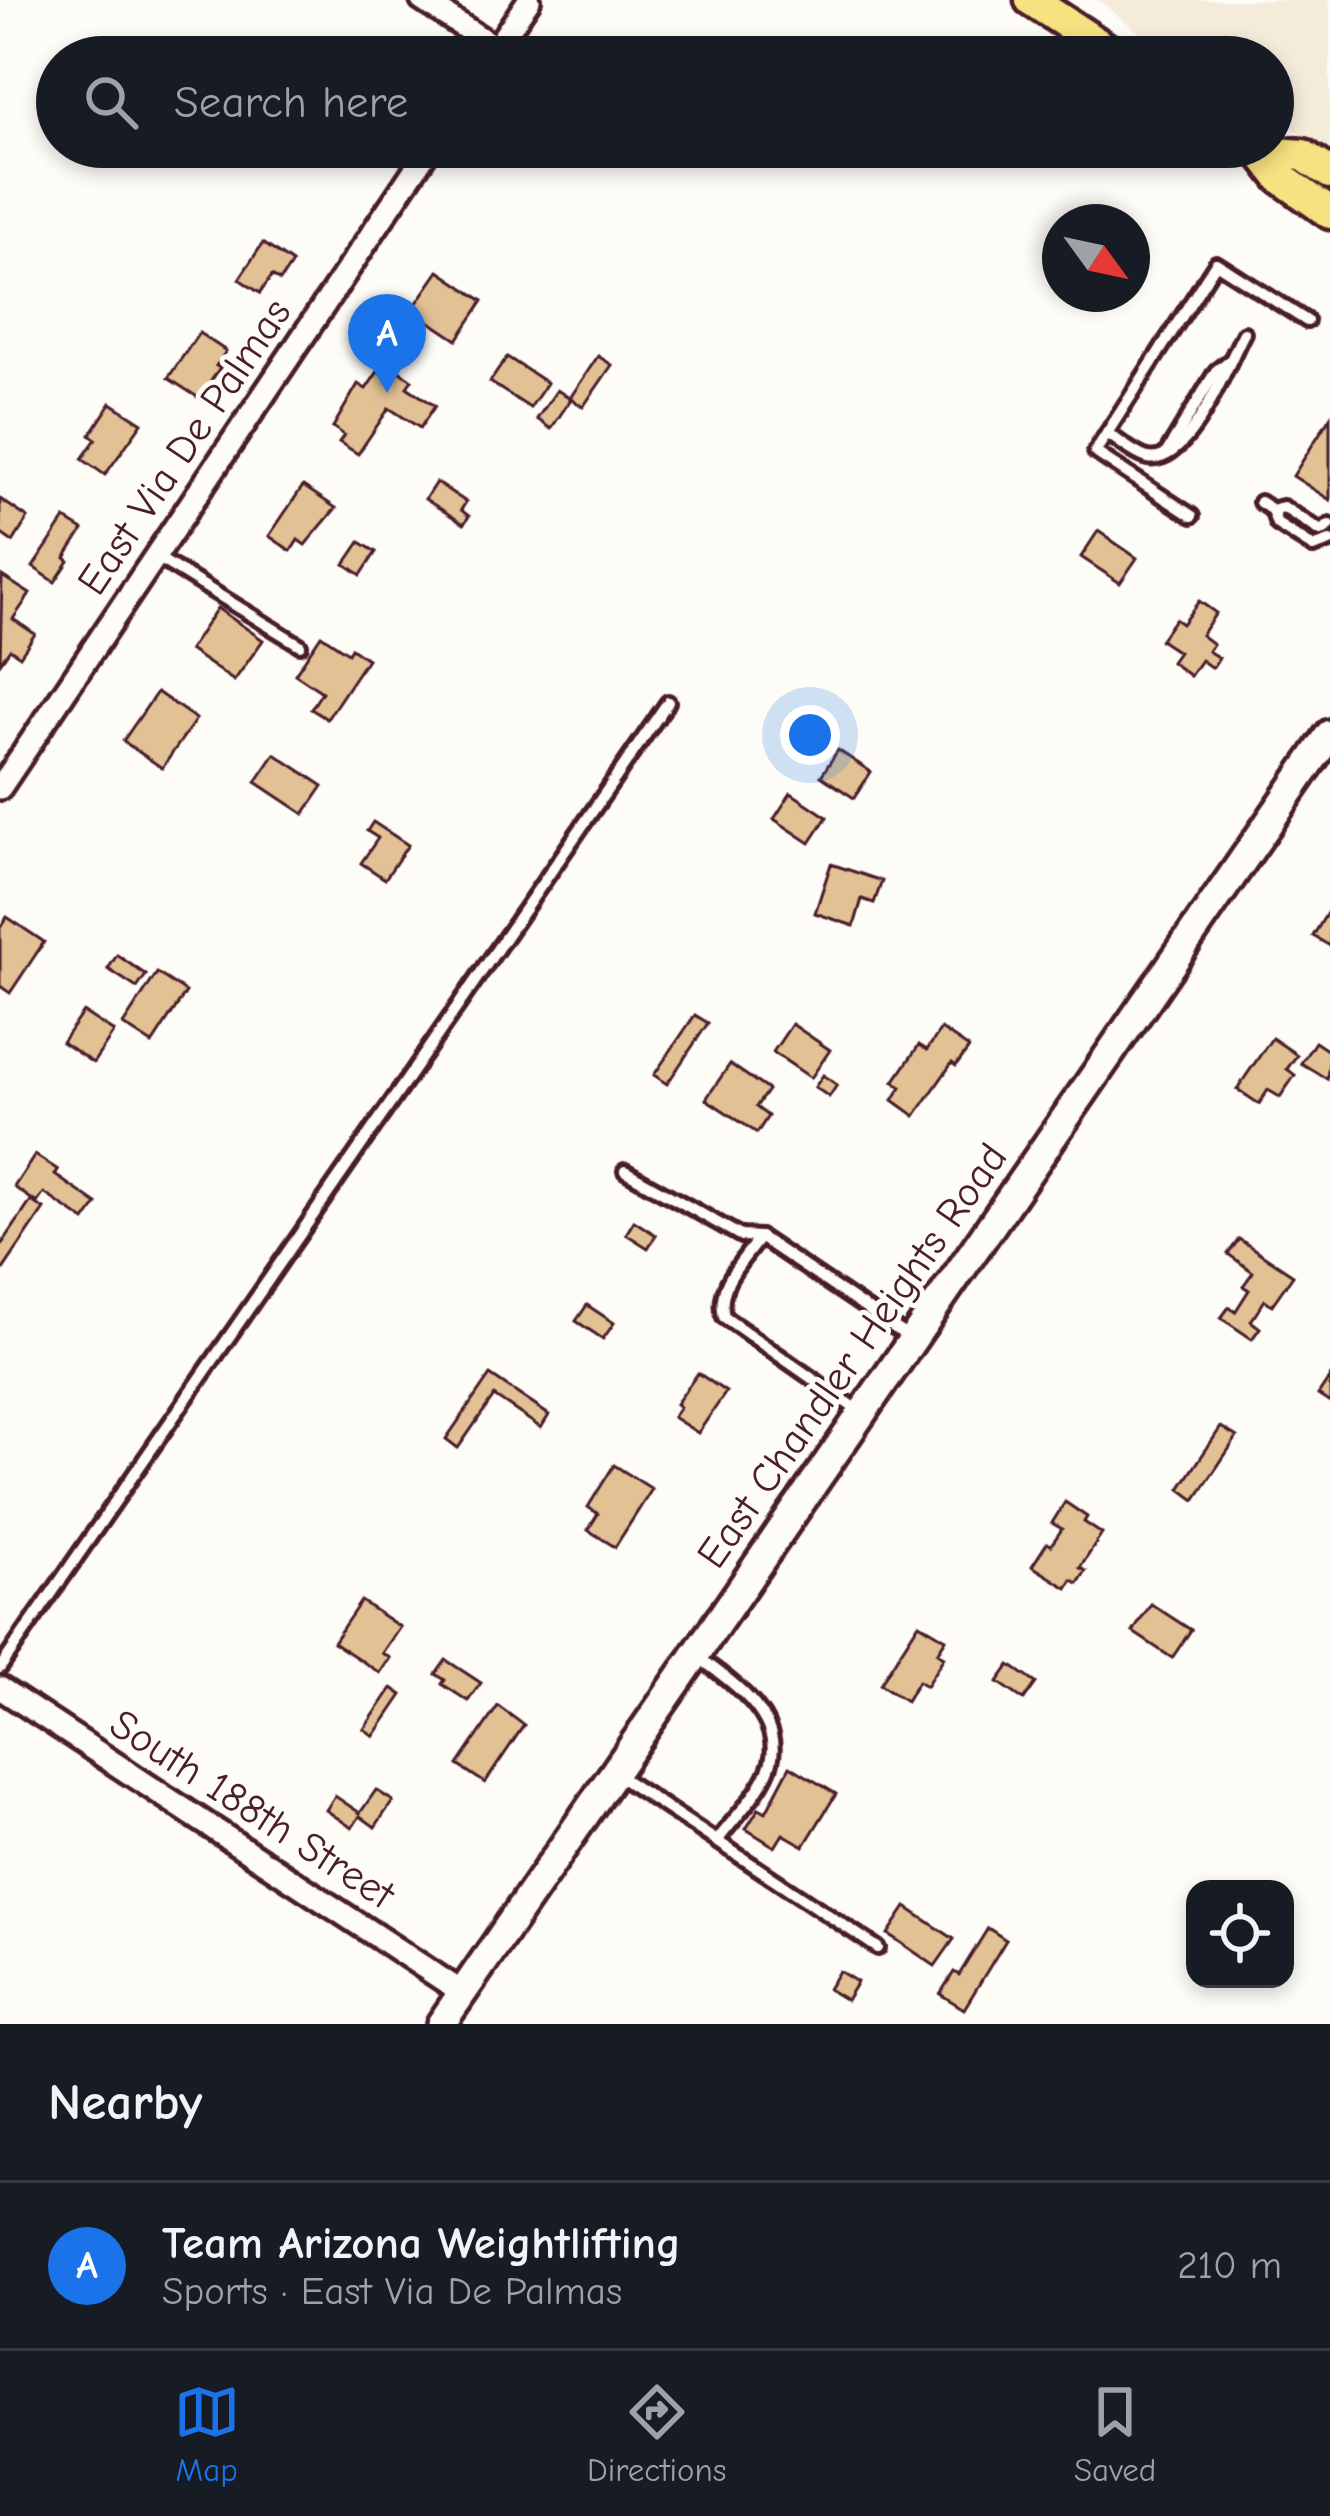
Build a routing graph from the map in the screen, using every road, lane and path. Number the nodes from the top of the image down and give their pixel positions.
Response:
1 (422, 0) edge
2 (529, 0) edge
3 (1030, 0) edge
4 (476, 36) edge
5 (505, 36) edge
6 (1086, 36) edge
7 (1294, 154) edge
8 (416, 168) edge
9 (1274, 168) edge
10 (1330, 173) edge
11 (1330, 213) edge
12 (1269, 297) junction
13 (1259, 312) dead end
14 (1307, 321) dead end
15 (1244, 334) dead end
16 (1107, 433) junction
17 (1260, 502) dead end
18 (1272, 510) junction
19 (1192, 517) dead end
20 (1330, 525) edge
21 (1330, 541) edge
22 (155, 556) junction
23 (300, 645) dead end
24 (668, 702) dead end
25 (1330, 734) edge
26 (0, 788) edge
27 (626, 1171) dead end
28 (760, 1237) junction
29 (913, 1340) junction
30 (862, 1414) junction
31 (696, 1655) junction
32 (0, 1668) edge
33 (0, 1688) edge
34 (614, 1773) junction
35 (717, 1841) junction
36 (878, 1948) dead end
37 (463, 1993) junction
38 (441, 2024) edge

1 - 4 street
2 - 5 street
3 - 6 main road
7 - 10 main road
8 - 22 street, East Via De Palmas
9 - 11 main road
12 - 13 lane
12 - 14 lane
12 - 16 lane
15 - 16 lane
16 - 19 lane
17 - 18 lane
18 - 20 lane
18 - 21 lane
22 - 23 lane
22 - 26 street, East Via De Palmas
24 - 32 lane
25 - 29 main road, East Chandler Heights Road
27 - 28 lane
28 - 29 lane
28 - 30 lane
29 - 30 main road, East Chandler Heights Road
30 - 31 main road, East Chandler Heights Road
31 - 34 main road, East Chandler Heights Road
31 - 35 lane
33 - 37 street, South 188th Street
34 - 35 lane
34 - 37 main road, East Chandler Heights Road
35 - 36 lane
37 - 38 main road, East Chandler Heights Road

